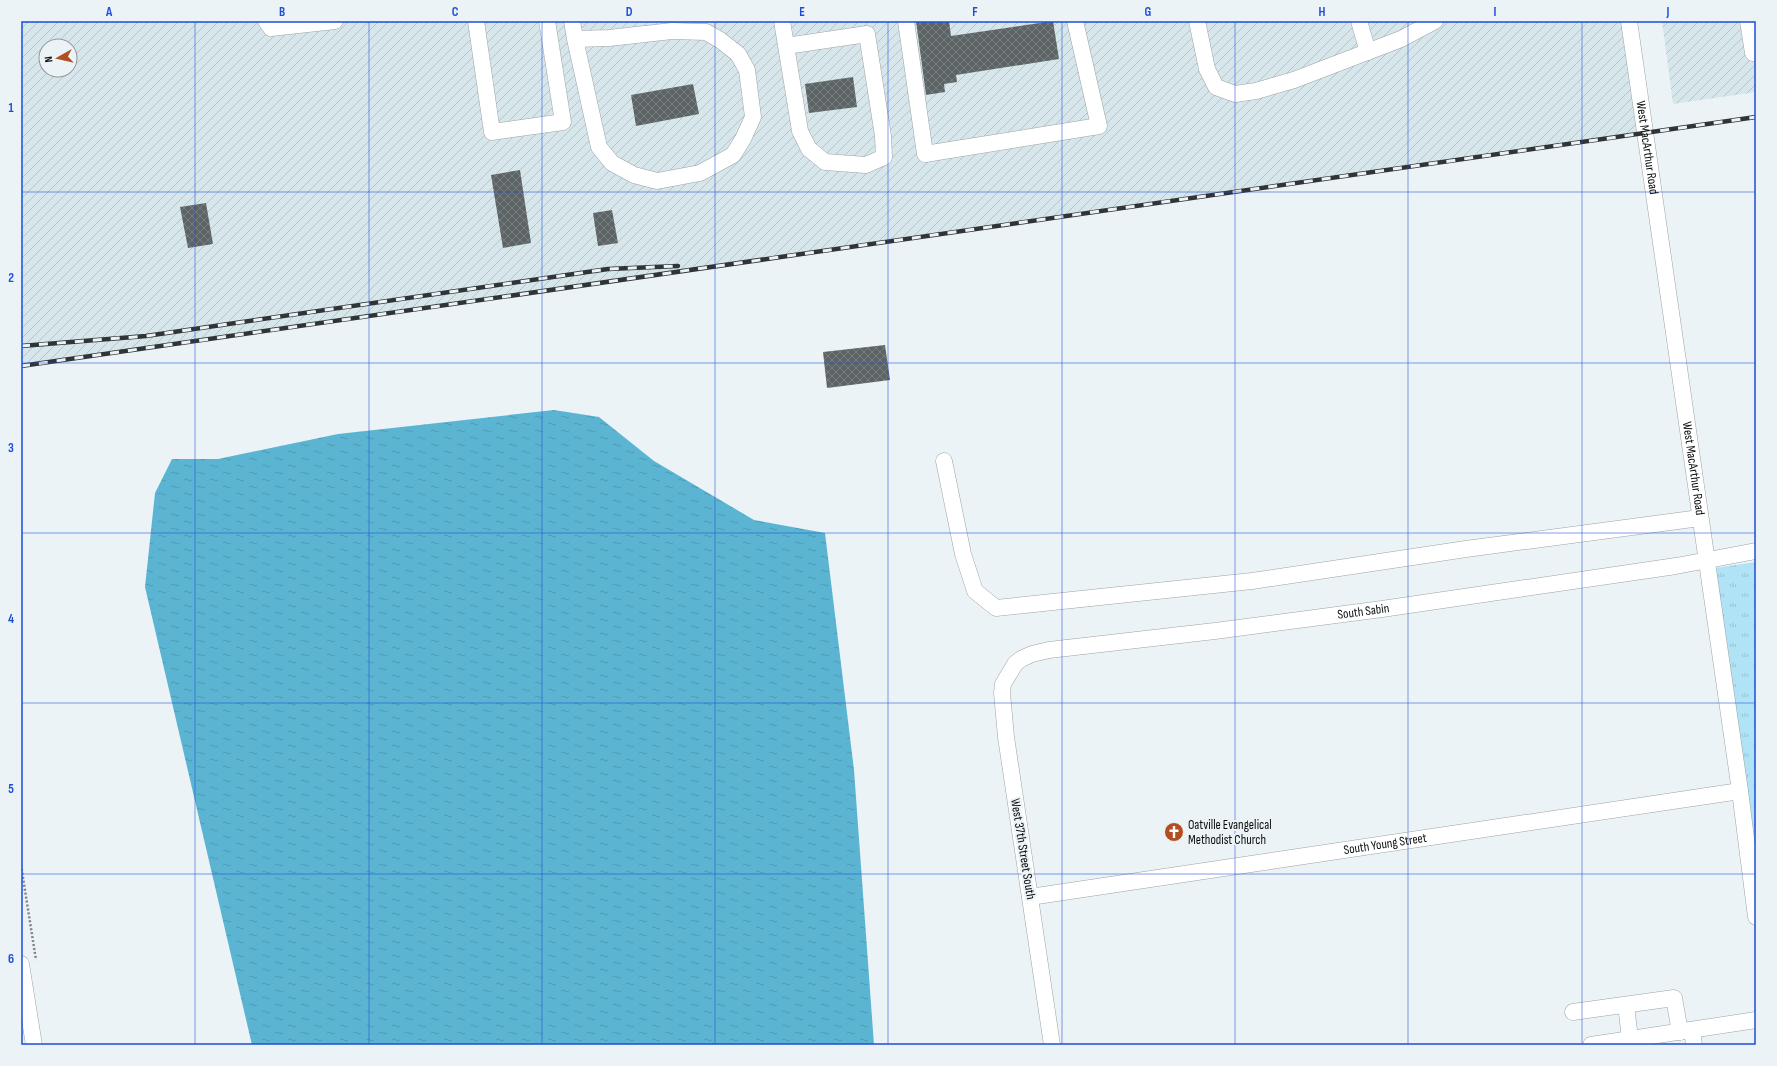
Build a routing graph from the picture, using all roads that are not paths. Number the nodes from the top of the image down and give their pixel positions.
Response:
1 (266, 21) edge
2 (335, 21) edge
3 (476, 21) edge
4 (548, 21) edge
5 (572, 21) edge
6 (782, 21) edge
7 (906, 21) edge
8 (1075, 21) edge
9 (1197, 21) edge
10 (1359, 21) edge
11 (1435, 21) edge
12 (1629, 21) edge
13 (1748, 21) edge
14 (575, 39) junction
15 (786, 46) junction
16 (1368, 52) junction
17 (1756, 52) edge
18 (944, 461) dead end
19 (1700, 518) junction
20 (1756, 550) edge
21 (1706, 559) junction
22 (1021, 659) joint
23 (1740, 791) junction
24 (1030, 897) junction
25 (1756, 917) edge
26 (29, 962) edge
27 (1626, 1005) junction
28 (1573, 1012) dead end
29 (1756, 1020) edge
30 (1689, 1036) edge
31 (1630, 1039) junction
32 (34, 1045) edge
33 (1052, 1045) edge
34 (1591, 1045) edge

1 - 2 street
3 - 4 street
5 - 14 street
6 - 15 street
7 - 8 street
9 - 16 street
10 - 16 street
11 - 16 street
12 - 19 street, West MacArthur Road
13 - 17 street
14 - 14 street
15 - 15 street
18 - 19 street
19 - 21 street, West MacArthur Road
20 - 21 street, South Sabin
21 - 22 street, South Sabin
21 - 23 street, West MacArthur Road
22 - 24 street, West 37th Street South
23 - 24 street, South Young Street
23 - 25 street, West MacArthur Road
24 - 33 street, West 37th Street South
26 - 32 street
27 - 28 street
27 - 30 street
27 - 31 street
29 - 30 street
30 - 31 street
31 - 34 street

